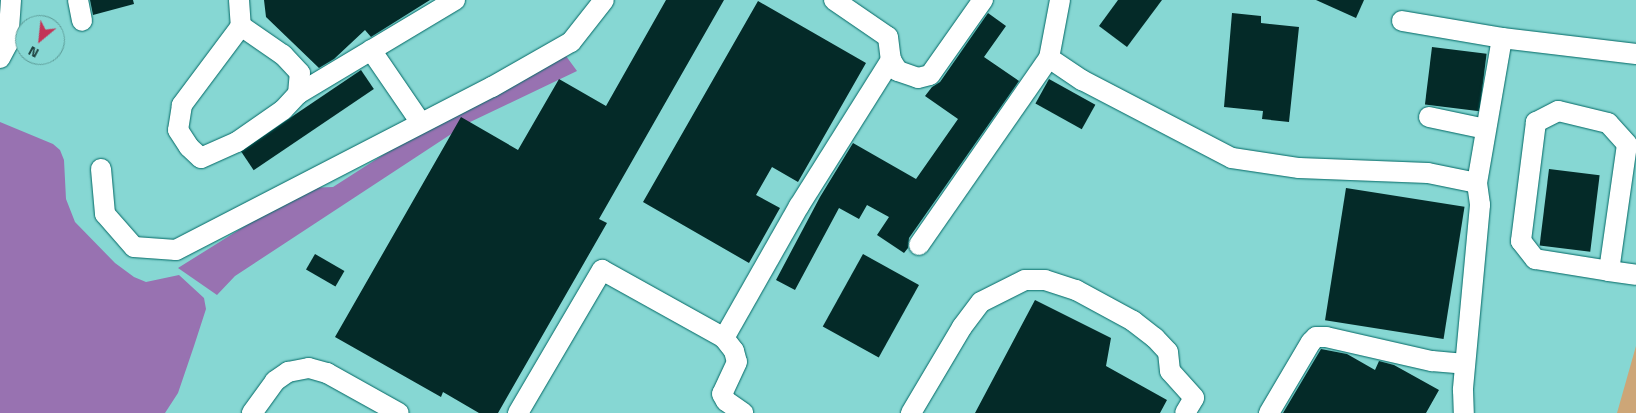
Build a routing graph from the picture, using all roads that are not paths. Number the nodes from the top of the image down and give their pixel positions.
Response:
1 (11, 0) edge
2 (78, 0) edge
3 (238, 0) edge
4 (455, 0) edge
5 (604, 0) edge
6 (834, 0) edge
7 (1060, 0) edge
8 (977, 2) edge
9 (82, 21) dead end
10 (1402, 21) dead end
11 (241, 26) junction
12 (1502, 38) junction
13 (371, 50) junction
14 (1636, 54) edge
15 (0, 58) edge
16 (1050, 58) junction
17 (891, 60) junction
18 (298, 94) junction
19 (1430, 117) dead end
20 (421, 124) junction
21 (1486, 128) junction
22 (101, 168) dead end
23 (1477, 183) junction
24 (919, 245) dead end
25 (1610, 271) junction
26 (1636, 275) edge
27 (724, 338) junction
28 (1466, 364) junction
29 (252, 413) edge
30 (399, 413) edge
31 (518, 413) edge
32 (743, 413) edge
33 (911, 413) edge
34 (1185, 413) edge
35 (1270, 413) edge
36 (1464, 413) edge

1 - 15 street
2 - 9 street
3 - 11 street
4 - 13 street
5 - 20 street
6 - 17 street
7 - 16 street
8 - 17 street
10 - 12 street
11 - 18 street
11 - 18 street
12 - 14 street
12 - 21 street
13 - 18 street
13 - 20 street
16 - 23 street
16 - 24 street
17 - 27 street
19 - 21 street
20 - 22 street
21 - 23 street
23 - 28 street
25 - 25 street
25 - 26 street
27 - 31 street
27 - 32 street
28 - 35 street
28 - 36 street
29 - 30 street
33 - 34 street

